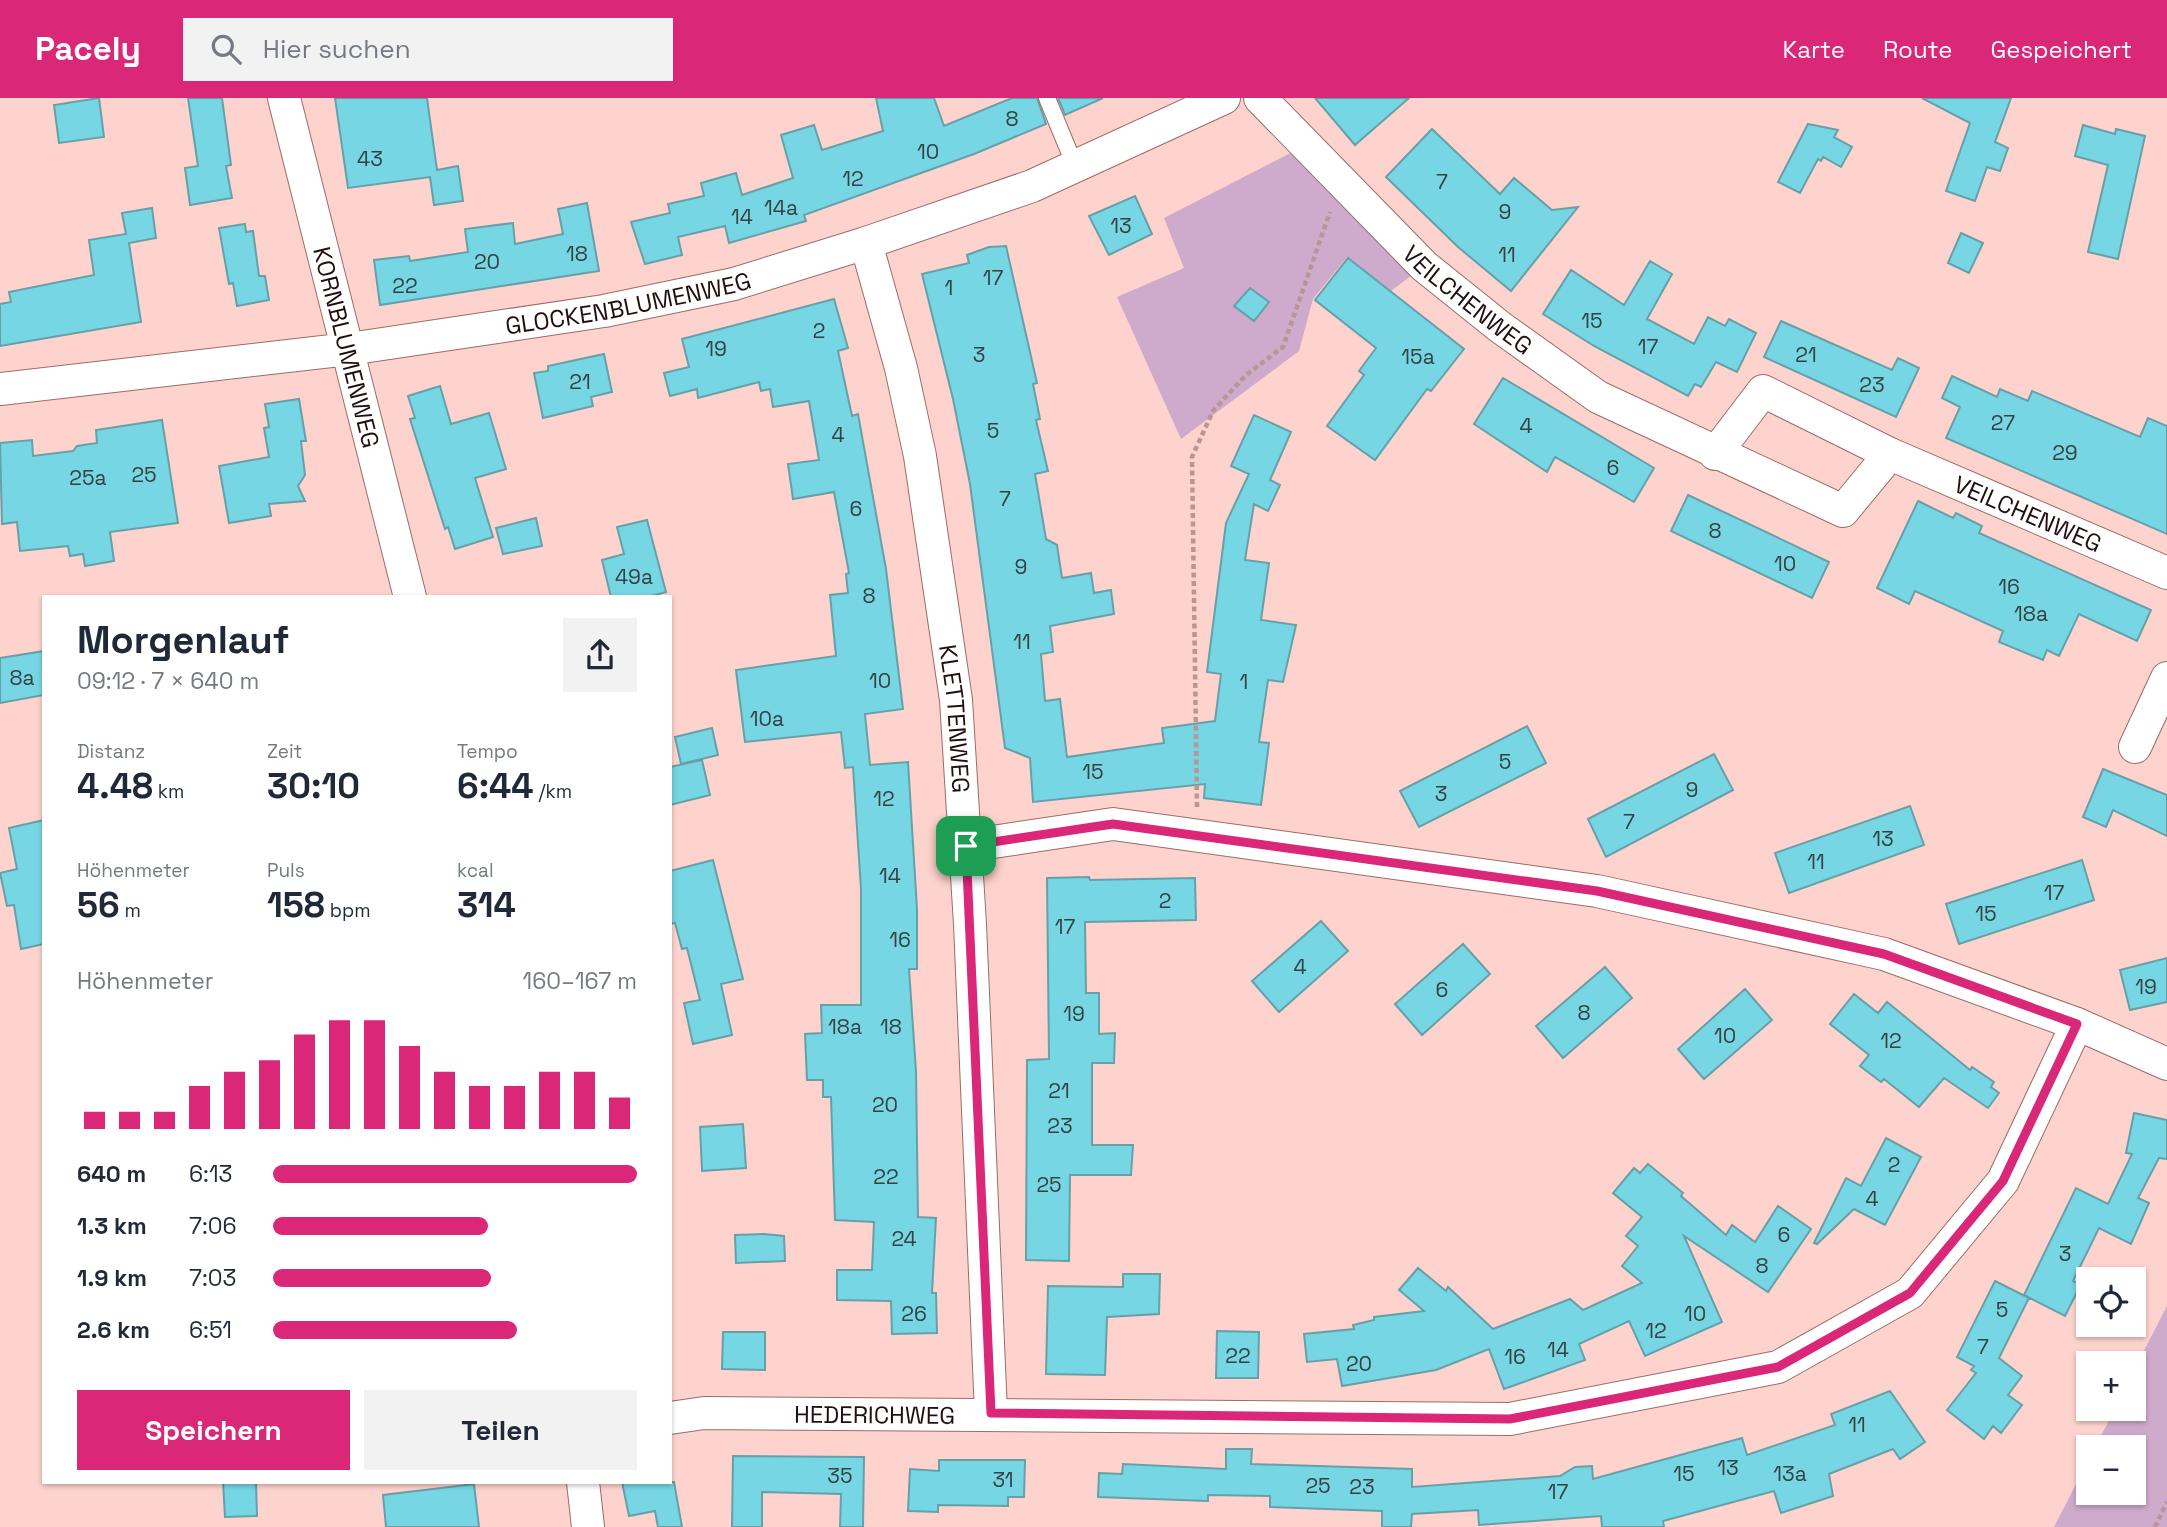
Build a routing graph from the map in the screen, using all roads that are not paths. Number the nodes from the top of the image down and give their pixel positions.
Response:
1 (284, 98) edge
2 (1047, 98) edge
3 (1224, 98) edge
4 (1260, 98) edge
5 (1075, 166) junction
6 (866, 243) junction
7 (349, 349) junction
8 (0, 389) edge
9 (1715, 454) junction
10 (1890, 454) junction
11 (2167, 573) edge
12 (410, 595) edge
13 (2167, 678) edge
14 (2135, 747) dead end
15 (966, 846) junction
16 (2077, 1024) junction
17 (2167, 1064) edge
18 (991, 1413) junction
19 (672, 1418) edge
20 (583, 1484) edge
21 (588, 1527) edge

1 - 7 street, KORNBLUMENWEG
2 - 5 lane
3 - 5 street, GLOCKENBLUMENWEG
4 - 9 street, VEILCHENWEG
5 - 6 street, GLOCKENBLUMENWEG
6 - 7 street, GLOCKENBLUMENWEG
6 - 15 street, KLETTENWEG
7 - 8 street, GLOCKENBLUMENWEG
7 - 12 street, KORNBLUMENWEG
9 - 10 street, VEILCHENWEG
9 - 10 street, VEILCHENWEG
10 - 11 street, VEILCHENWEG
13 - 14 street
15 - 16 street
15 - 18 street, KLETTENWEG
16 - 17 street
16 - 18 street, HEDERICHWEG
18 - 19 street, HEDERICHWEG
20 - 21 street

